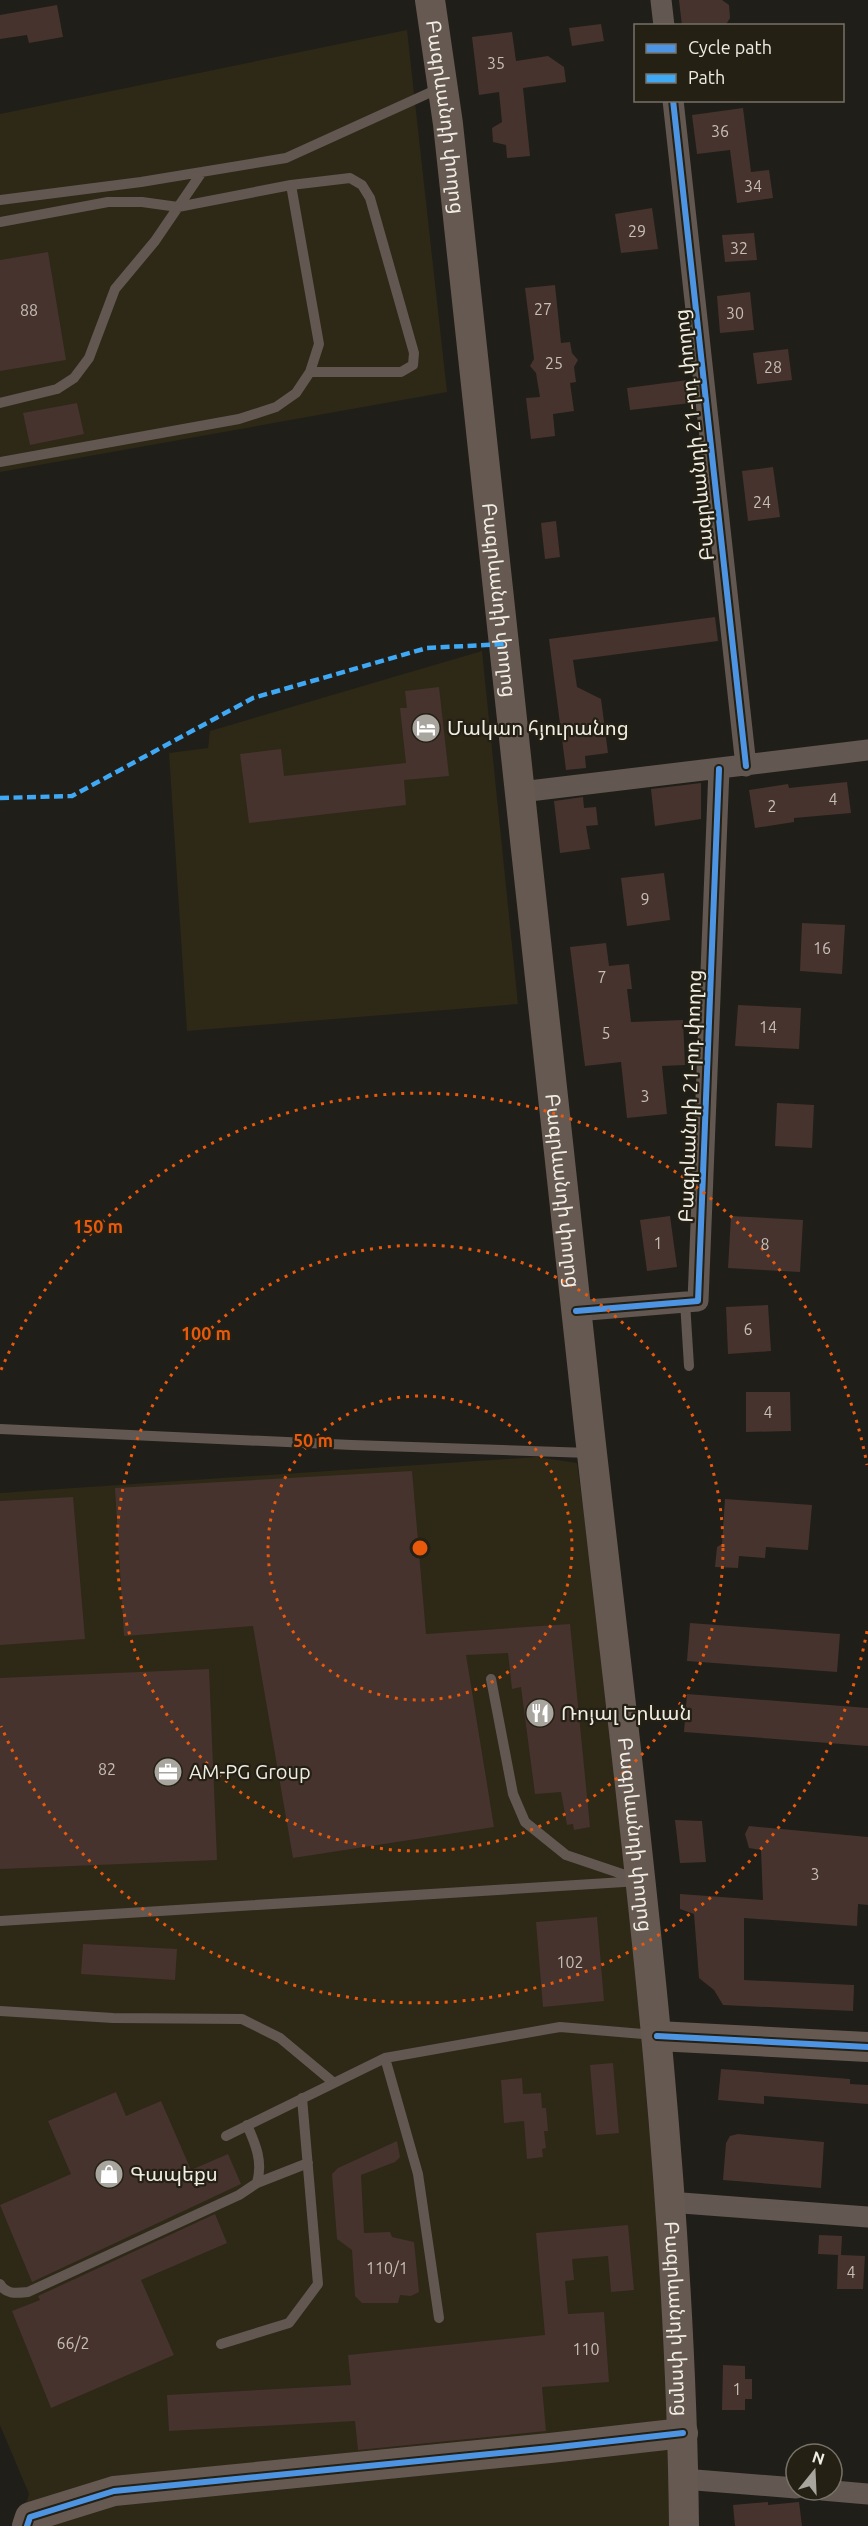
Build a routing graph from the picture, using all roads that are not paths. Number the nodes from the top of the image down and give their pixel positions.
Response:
1 (430, 0) edge
2 (660, 0) edge
3 (664, 24) edge
4 (442, 86) junction
5 (673, 102) edge
6 (202, 172) junction
7 (291, 185) junction
8 (0, 200) edge
9 (178, 207) junction
10 (0, 222) edge
11 (310, 372) junction
12 (0, 403) edge
13 (0, 462) edge
14 (868, 750) edge
15 (746, 766) junction
16 (719, 769) junction
17 (521, 792) junction
18 (685, 1302) junction
19 (576, 1311) junction
20 (689, 1366) dead end
21 (0, 1429) edge
22 (592, 1453) junction
23 (491, 1679) dead end
24 (640, 1881) junction
25 (0, 1922) edge
26 (0, 2011) edge
27 (657, 2036) junction
28 (868, 2047) edge
29 (385, 2058) junction
30 (333, 2083) junction
31 (302, 2098) junction
32 (248, 2125) junction
33 (226, 2136) dead end
34 (308, 2163) junction
35 (257, 2183) junction
36 (669, 2202) junction
37 (868, 2217) edge
38 (0, 2284) edge
39 (439, 2318) dead end
40 (221, 2344) dead end
41 (683, 2433) junction
42 (683, 2479) junction
43 (784, 2487) edge
44 (844, 2492) edge
45 (868, 2494) edge
46 (27, 2526) edge
47 (684, 2526) edge

1 - 4 main road, Բագրևանդի փողոց
2 - 3 street
4 - 6 lane
4 - 17 main road, Բագրևանդի փողոց
5 - 15 street, Բագրևանդի 21-րդ փողոց
6 - 8 lane
6 - 9 lane
7 - 9 lane
7 - 11 lane
7 - 11 lane
9 - 10 lane
9 - 12 lane
11 - 13 lane
14 - 15 street
15 - 16 street
16 - 17 street
16 - 18 street, Բագրևանդի 21-րդ փողոց
17 - 19 main road, Բագրևանդի փողոց
18 - 19 street
18 - 20 lane
19 - 22 main road, Բագրևանդի փողոց
21 - 22 lane
22 - 24 main road, Բագրևանդի փողոց
23 - 24 lane
24 - 25 lane
24 - 27 main road, Բագրևանդի փողոց
26 - 30 lane
27 - 28 main road
27 - 29 lane
27 - 36 main road, Բագրևանդի փողոց
29 - 30 lane
29 - 39 lane
30 - 31 lane
31 - 32 lane
31 - 34 lane
32 - 33 lane
32 - 35 lane
34 - 35 lane
34 - 40 lane
35 - 38 lane
36 - 37 street
36 - 41 main road, Բագրևանդի փողոց
41 - 42 main road, Բագրևանդի փողոց
41 - 46 main road
42 - 43 street
42 - 47 main road, Բագրևանդի փողոց
44 - 45 street

